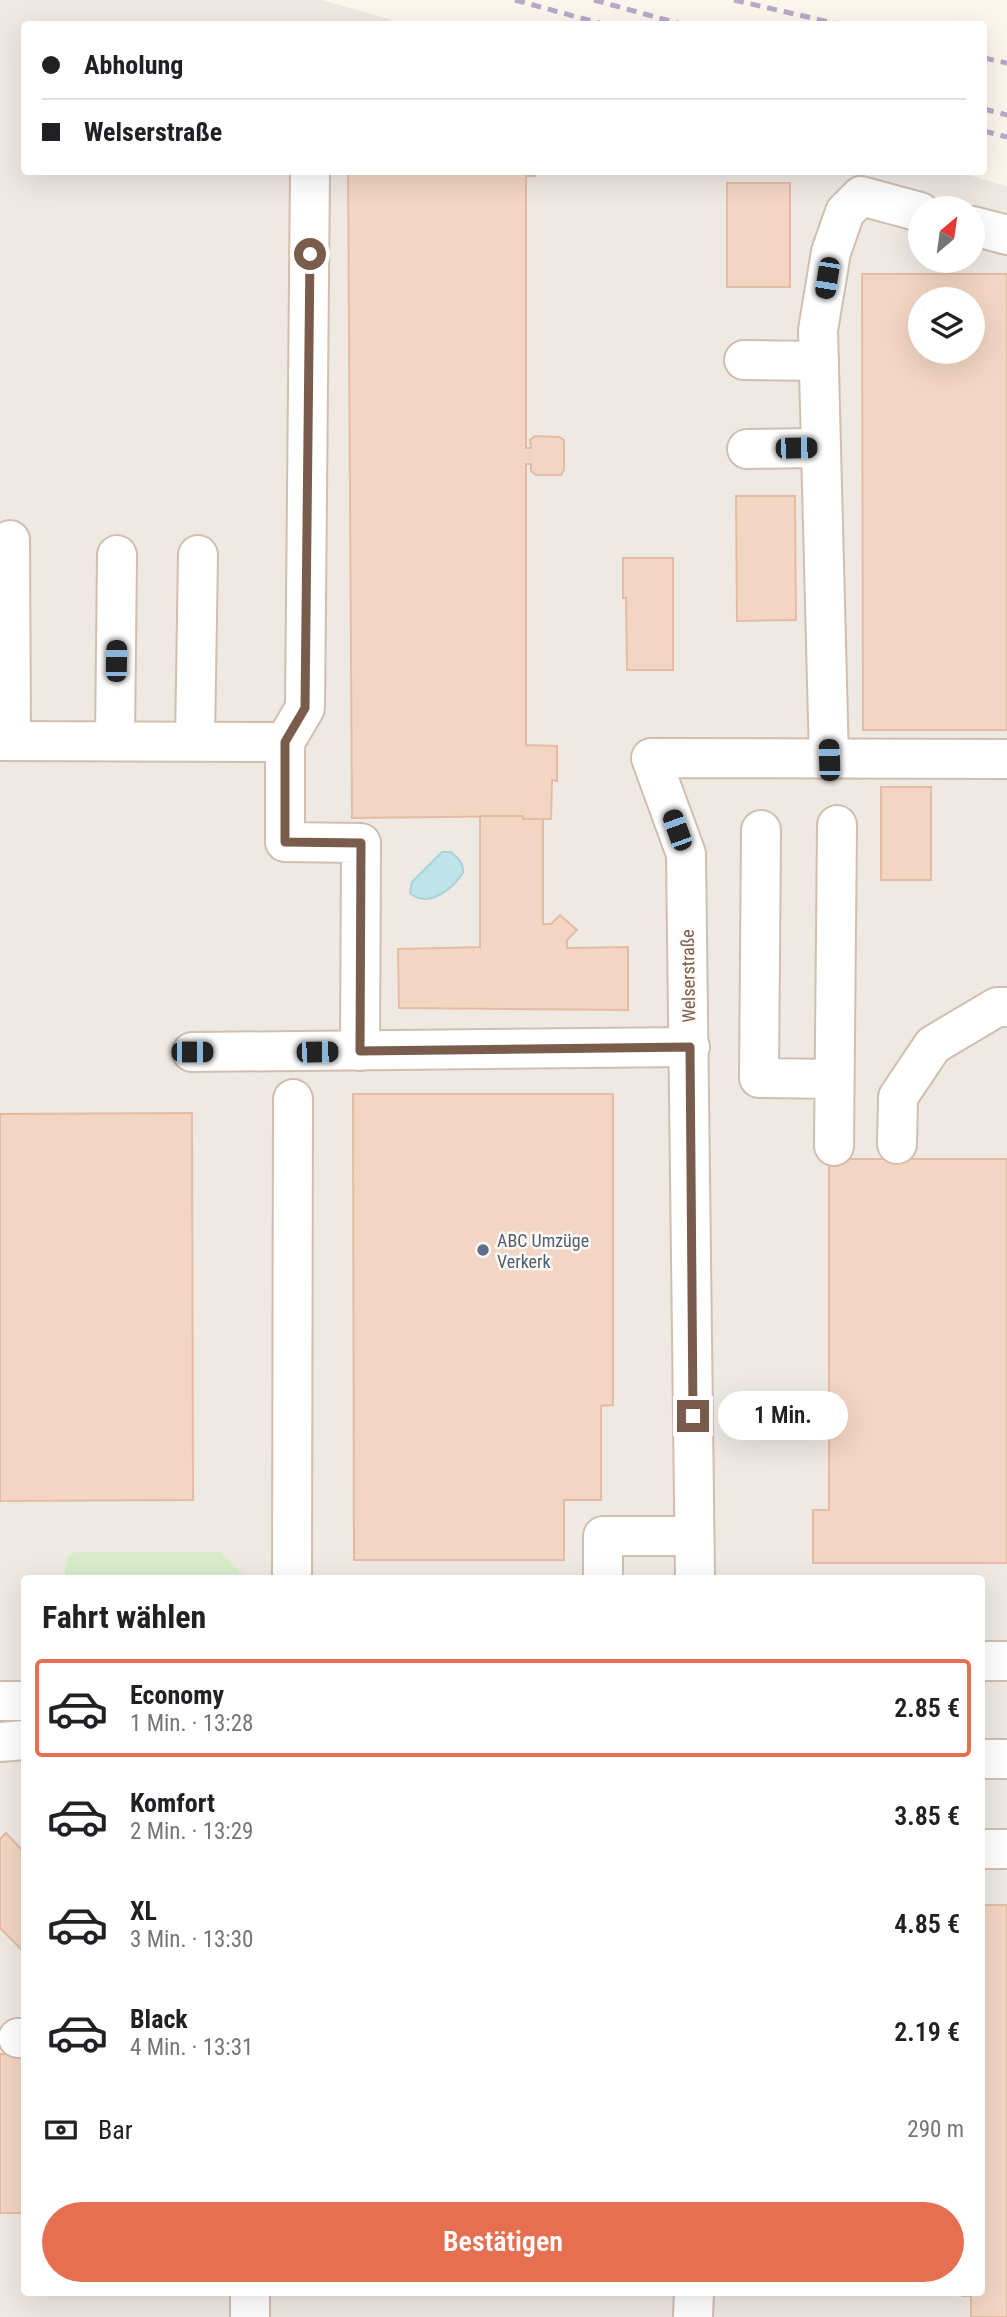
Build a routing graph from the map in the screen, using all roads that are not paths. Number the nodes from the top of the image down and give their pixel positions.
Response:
1 (310, 175) edge
2 (908, 209) edge
3 (985, 229) edge
4 (1007, 235) edge
5 (744, 360) dead end
6 (819, 361) junction
7 (821, 448) junction
8 (747, 449) dead end
9 (10, 540) dead end
10 (117, 555) dead end
11 (198, 555) dead end
12 (5, 741) edge
13 (115, 741) junction
14 (195, 741) junction
15 (285, 742) junction
16 (1007, 759) edge
17 (829, 760) junction
18 (836, 825) dead end
19 (761, 830) dead end
20 (1007, 1007) edge
21 (690, 1047) junction
22 (360, 1051) junction
23 (192, 1052) dead end
24 (834, 1079) junction
25 (293, 1099) dead end
26 (897, 1144) dead end
27 (834, 1146) dead end
28 (694, 1536) junction
29 (292, 1575) edge
30 (603, 1575) edge
31 (695, 1575) edge
32 (985, 1661) edge
33 (1007, 1661) edge
34 (0, 1701) edge
35 (21, 1701) edge
36 (21, 1740) edge
37 (0, 1742) edge
38 (985, 1759) edge
39 (1007, 1759) edge
40 (985, 1849) edge
41 (1007, 1849) edge
42 (250, 2296) edge
43 (694, 2296) edge
44 (250, 2317) edge
45 (694, 2317) edge

1 - 15 street
2 - 6 street
3 - 4 street
5 - 6 street
6 - 7 street
7 - 8 street
7 - 17 street
9 - 12 street
10 - 13 street
11 - 14 street
12 - 13 street
13 - 14 street
14 - 15 street
15 - 22 street
16 - 17 street
17 - 21 street, Welserstraße
18 - 24 street
19 - 24 street
20 - 26 street
21 - 22 street
21 - 28 street, Welserstraße
22 - 23 street
24 - 27 street
25 - 29 street
28 - 30 street
28 - 31 street, Welserstraße
32 - 33 street
34 - 35 street
36 - 37 street
38 - 39 street
40 - 41 street
42 - 44 street
43 - 45 street

